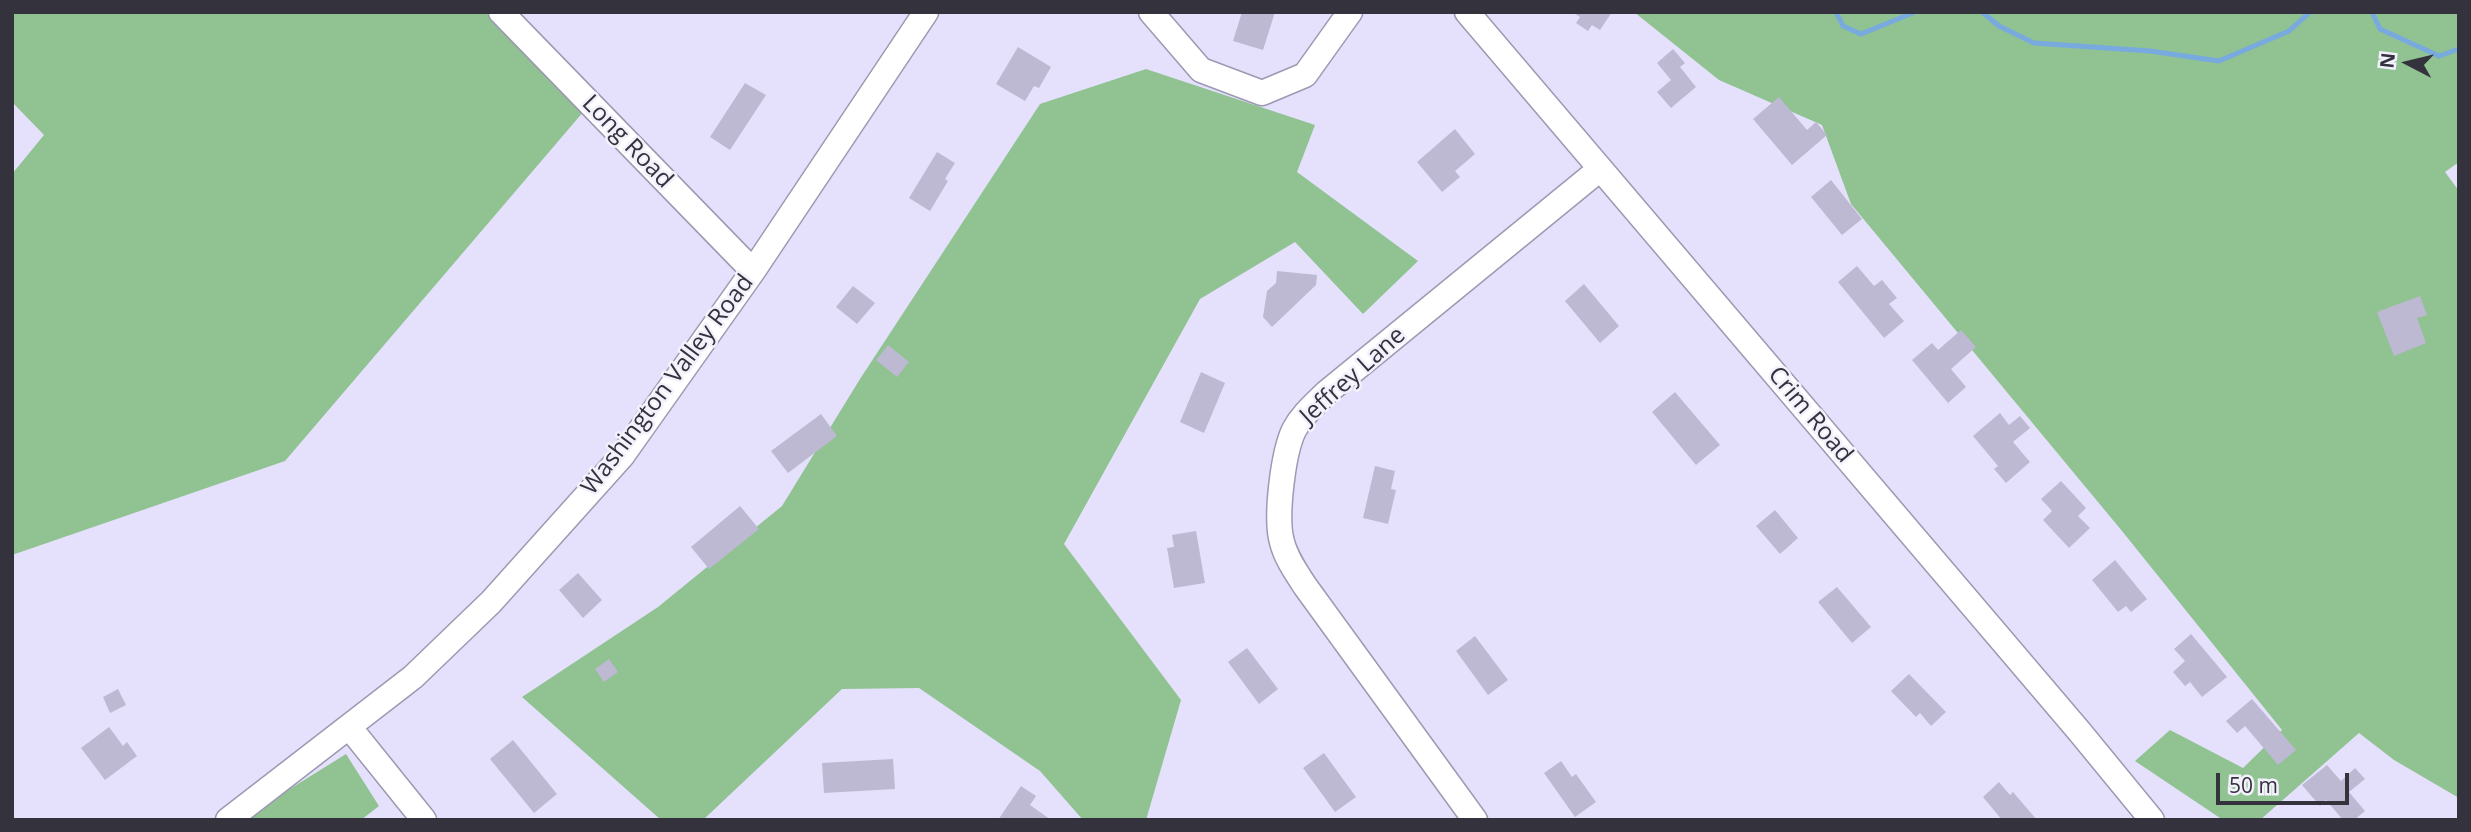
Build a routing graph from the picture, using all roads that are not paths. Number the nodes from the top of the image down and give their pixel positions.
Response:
1 (501, 12) edge
2 (926, 12) edge
3 (1151, 12) edge
4 (1350, 12) edge
5 (1466, 12) edge
6 (1600, 169) junction
7 (753, 271) junction
8 (350, 728) junction
9 (229, 820) edge
10 (424, 820) edge
11 (1475, 820) edge
12 (2152, 820) edge

1 - 7 street, Long Road
2 - 7 street, Washington Valley Road
3 - 4 street
5 - 6 street, Crim Road
6 - 11 street, Jeffrey Lane
6 - 12 street, Crim Road
7 - 8 street, Washington Valley Road
8 - 9 street, Washington Valley Road
8 - 10 street

